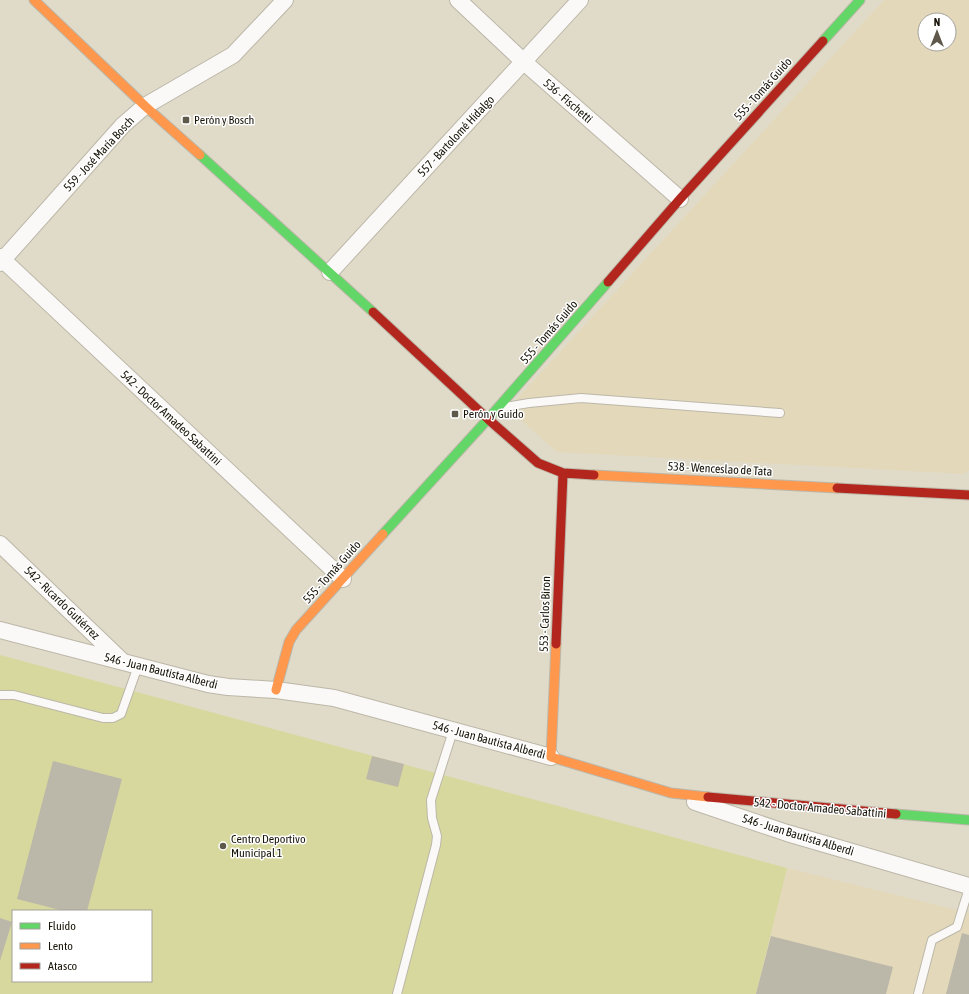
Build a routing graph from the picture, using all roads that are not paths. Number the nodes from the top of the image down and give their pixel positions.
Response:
1 (34, 0) edge
2 (285, 0) edge
3 (458, 0) edge
4 (580, 0) edge
5 (860, 0) edge
6 (524, 62) junction
7 (145, 106) junction
8 (680, 199) junction
9 (1, 260) edge
10 (330, 272) junction
11 (498, 408) junction
12 (780, 413) dead end
13 (488, 420) junction
14 (563, 473) junction
15 (969, 495) edge
16 (0, 544) edge
17 (343, 579) junction
18 (0, 630) edge
19 (131, 664) junction
20 (276, 690) junction
21 (0, 695) edge
22 (453, 731) junction
23 (551, 757) junction
24 (671, 794) junction
25 (969, 820) edge
26 (969, 887) edge
27 (397, 994) edge
28 (918, 994) edge

1 - 7 street, 538 - Wenceslao de Tata
2 - 7 street, 559 - José María Bosch
3 - 6 street, 536 - Fischetti
4 - 6 street, 557 - Bartolomé Hidalgo
5 - 8 street, 555 - Tomás Guido
6 - 8 street, 536 - Fischetti
6 - 10 street, 557 - Bartolomé Hidalgo
7 - 9 street, 559 - José María Bosch
7 - 10 street, 538 - Wenceslao de Tata
8 - 11 street, 555 - Tomás Guido
9 - 17 street, 542 - Doctor Amadeo Sabattini
10 - 13 street, 538 - Wenceslao de Tata
11 - 12 lane
11 - 13 street, 555 - Tomás Guido
13 - 14 street, 538 - Wenceslao de Tata
13 - 17 street, 555 - Tomás Guido
14 - 15 street, 538 - Wenceslao de Tata
14 - 23 street, 553 - Carlos Biron
16 - 19 street, 542 - Ricardo Gutiérrez
17 - 20 street, 555 - Tomás Guido
18 - 19 street, 546 - Juan Bautista Alberdi
19 - 20 street, 546 - Juan Bautista Alberdi
19 - 21 lane
20 - 22 street, 546 - Juan Bautista Alberdi
22 - 23 street, 546 - Juan Bautista Alberdi
22 - 27 lane
23 - 24 street, 546 - Juan Bautista Alberdi
24 - 25 street, 542 - Doctor Amadeo Sabattini
24 - 26 street, 546 - Juan Bautista Alberdi
26 - 28 lane

